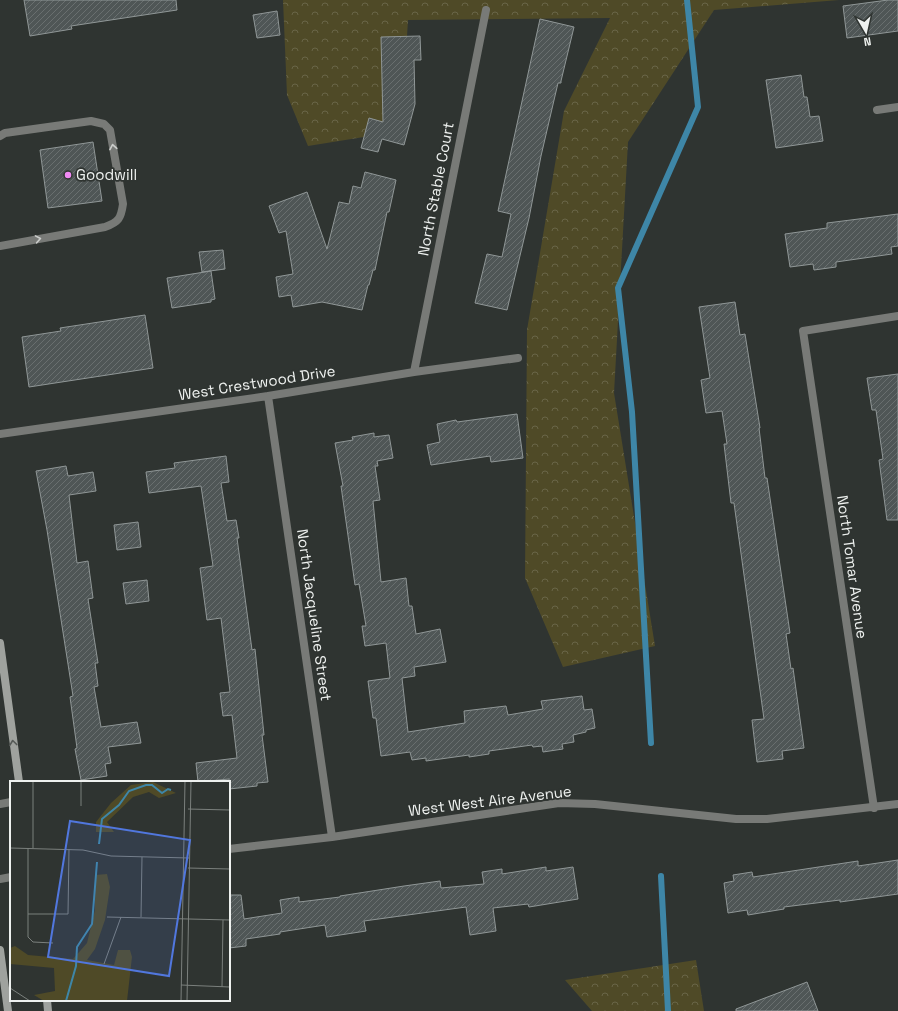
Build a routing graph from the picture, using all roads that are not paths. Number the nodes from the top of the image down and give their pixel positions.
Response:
1 (486, 10) dead end
2 (898, 107) edge
3 (877, 110) dead end
4 (0, 136) edge
5 (0, 246) edge
6 (898, 316) edge
7 (518, 358) dead end
8 (414, 372) junction
9 (268, 396) junction
10 (0, 434) edge
11 (0, 643) edge
12 (19, 781) edge
13 (10, 802) edge
14 (0, 804) edge
15 (898, 804) edge
16 (874, 808) junction
17 (332, 837) junction
18 (230, 850) edge
19 (10, 877) edge
20 (0, 878) edge
21 (0, 950) edge
22 (47, 1001) edge
23 (8, 1011) edge
24 (48, 1011) edge

1 - 8 street, North Stable Court
2 - 3 street
5 -> 4 street
6 - 16 street, North Tomar Avenue
7 - 8 street, West Crestwood Drive
8 - 9 street, West Crestwood Drive
9 - 10 street, West Crestwood Drive
9 - 17 street, North Jacqueline Street
12 -> 11 main road
13 - 14 street
15 - 16 street, West West Aire Avenue
16 - 17 street, West West Aire Avenue
17 - 18 street, West West Aire Avenue
19 - 20 street
21 - 23 main road
22 - 24 main road

